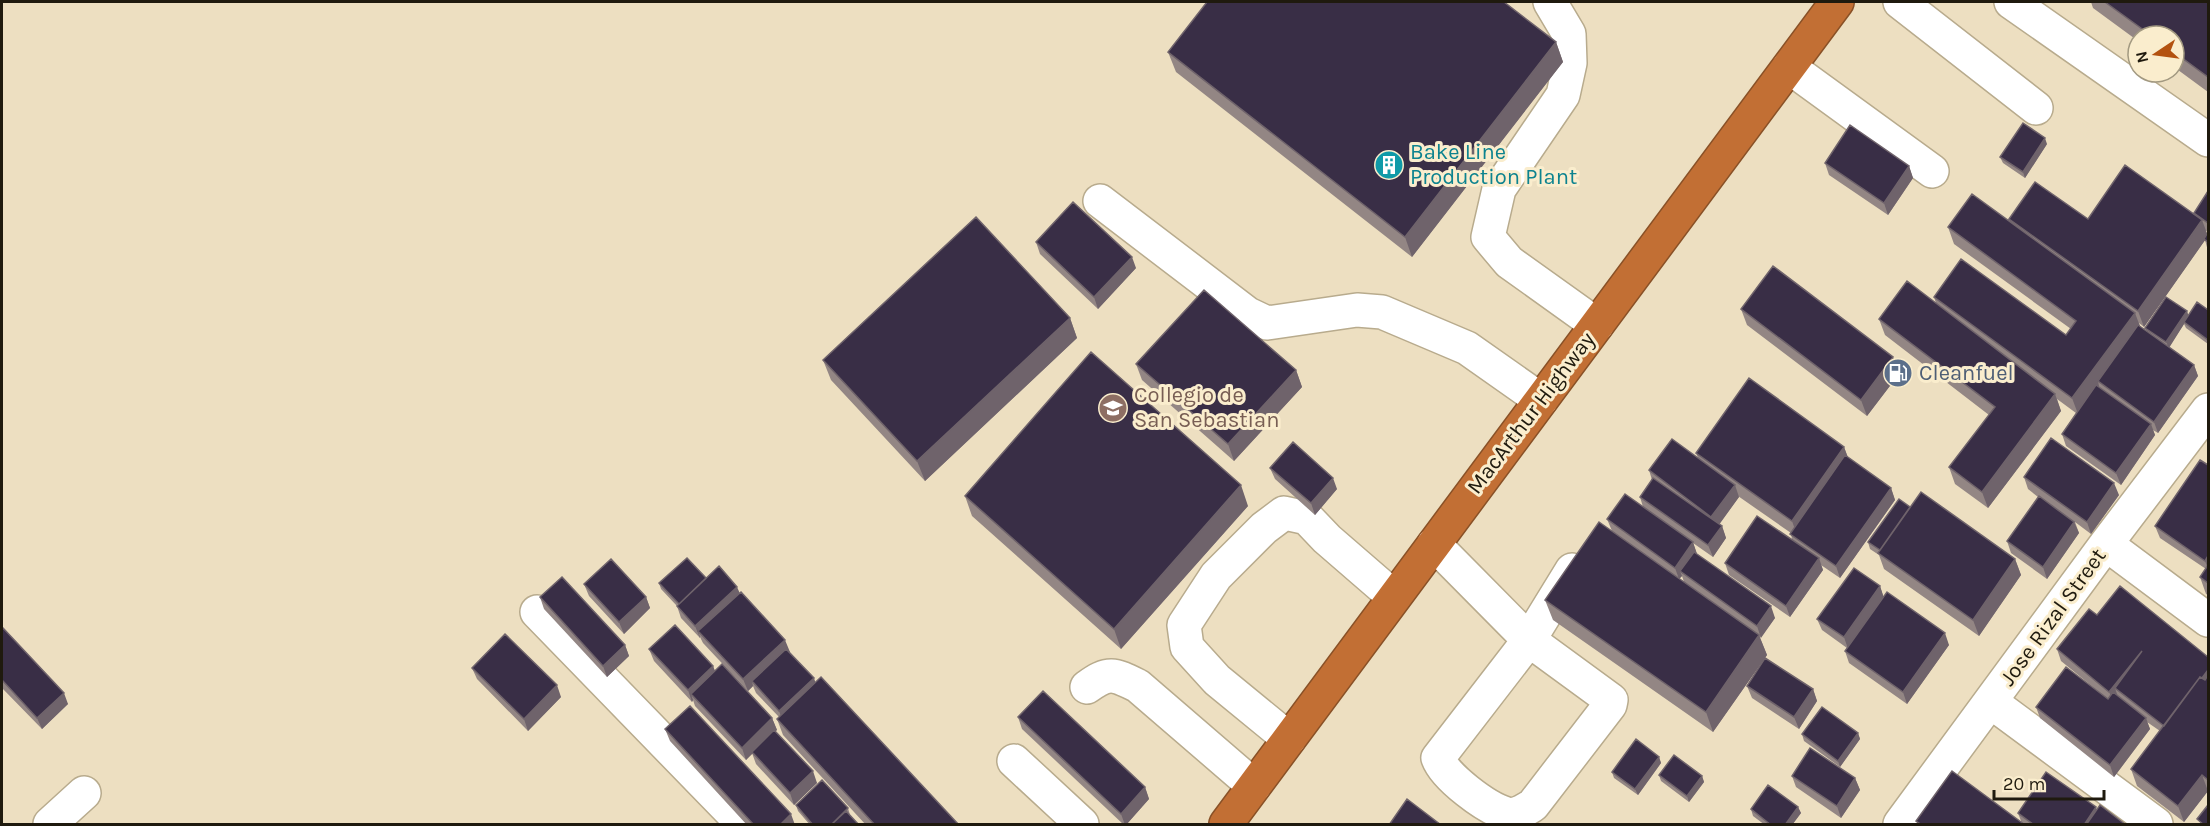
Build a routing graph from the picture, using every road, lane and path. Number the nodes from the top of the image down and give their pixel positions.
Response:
1 (1550, 2) edge
2 (1835, 2) edge
3 (1900, 2) edge
4 (2019, 4) edge
5 (1789, 67) junction
6 (2036, 108) dead end
7 (2208, 140) edge
8 (1932, 171) dead end
9 (1100, 201) dead end
10 (1597, 326) junction
11 (1541, 400) junction
12 (2208, 410) edge
13 (1434, 544) junction
14 (2106, 544) junction
15 (1586, 548) edge
16 (1394, 597) junction
17 (537, 612) dead end
18 (2208, 620) edge
19 (1529, 640) junction
20 (1087, 687) dead end
21 (1991, 702) junction
22 (1289, 739) junction
23 (1014, 761) dead end
24 (1254, 786) junction
25 (84, 792) dead end
26 (50, 825) edge
27 (743, 825) edge
28 (1082, 825) edge
29 (1226, 825) edge
30 (1900, 825) edge
31 (2157, 825) edge

1 - 10 street
2 - 5 highway, MacArthur Highway
3 - 6 street
4 - 7 street
5 - 8 street
5 - 10 highway, MacArthur Highway
9 - 11 street
10 - 11 highway, MacArthur Highway
11 - 13 highway, MacArthur Highway
12 - 14 street, Jose Rizal Street
13 - 16 highway, MacArthur Highway
13 - 19 street
14 - 18 street
14 - 21 street, Jose Rizal Street
15 - 19 street
16 - 22 highway, MacArthur Highway
16 - 22 street
17 - 27 street
19 - 19 street
20 - 24 street
21 - 30 street, Jose Rizal Street
21 - 31 street
22 - 24 highway, MacArthur Highway
23 - 28 street
24 - 29 highway, MacArthur Highway
25 - 26 street

